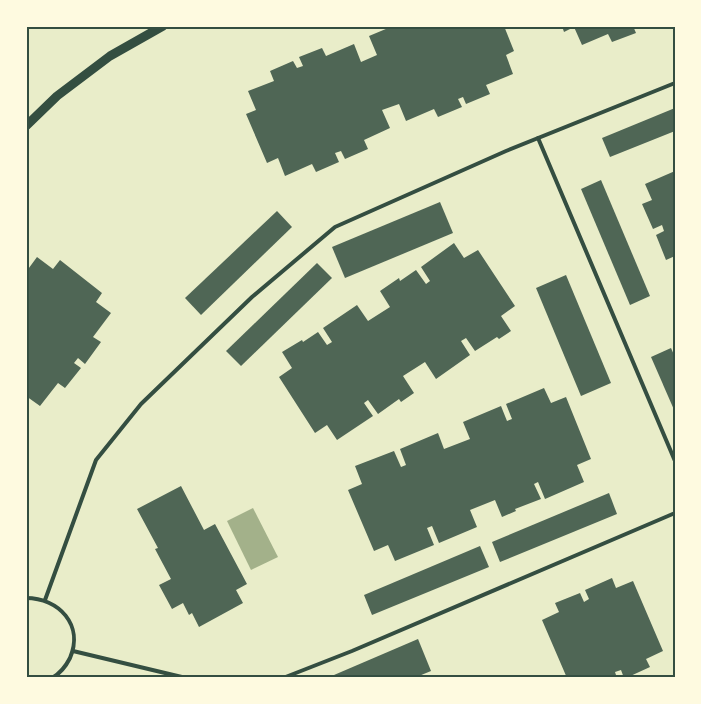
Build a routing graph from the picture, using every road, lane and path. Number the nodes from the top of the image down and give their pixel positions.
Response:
1 (163, 26) edge
2 (675, 83) edge
3 (26, 126) edge
4 (538, 138) junction
5 (675, 461) edge
6 (675, 513) edge
7 (26, 598) edge
8 (45, 600) junction
9 (73, 651) junction
10 (52, 678) edge
11 (186, 678) edge
12 (283, 678) edge

1 - 3 street
2 - 4 lane
4 - 5 lane
4 - 8 lane
6 - 12 lane
7 - 8 lane
8 - 9 lane
9 - 10 lane
9 - 11 lane

